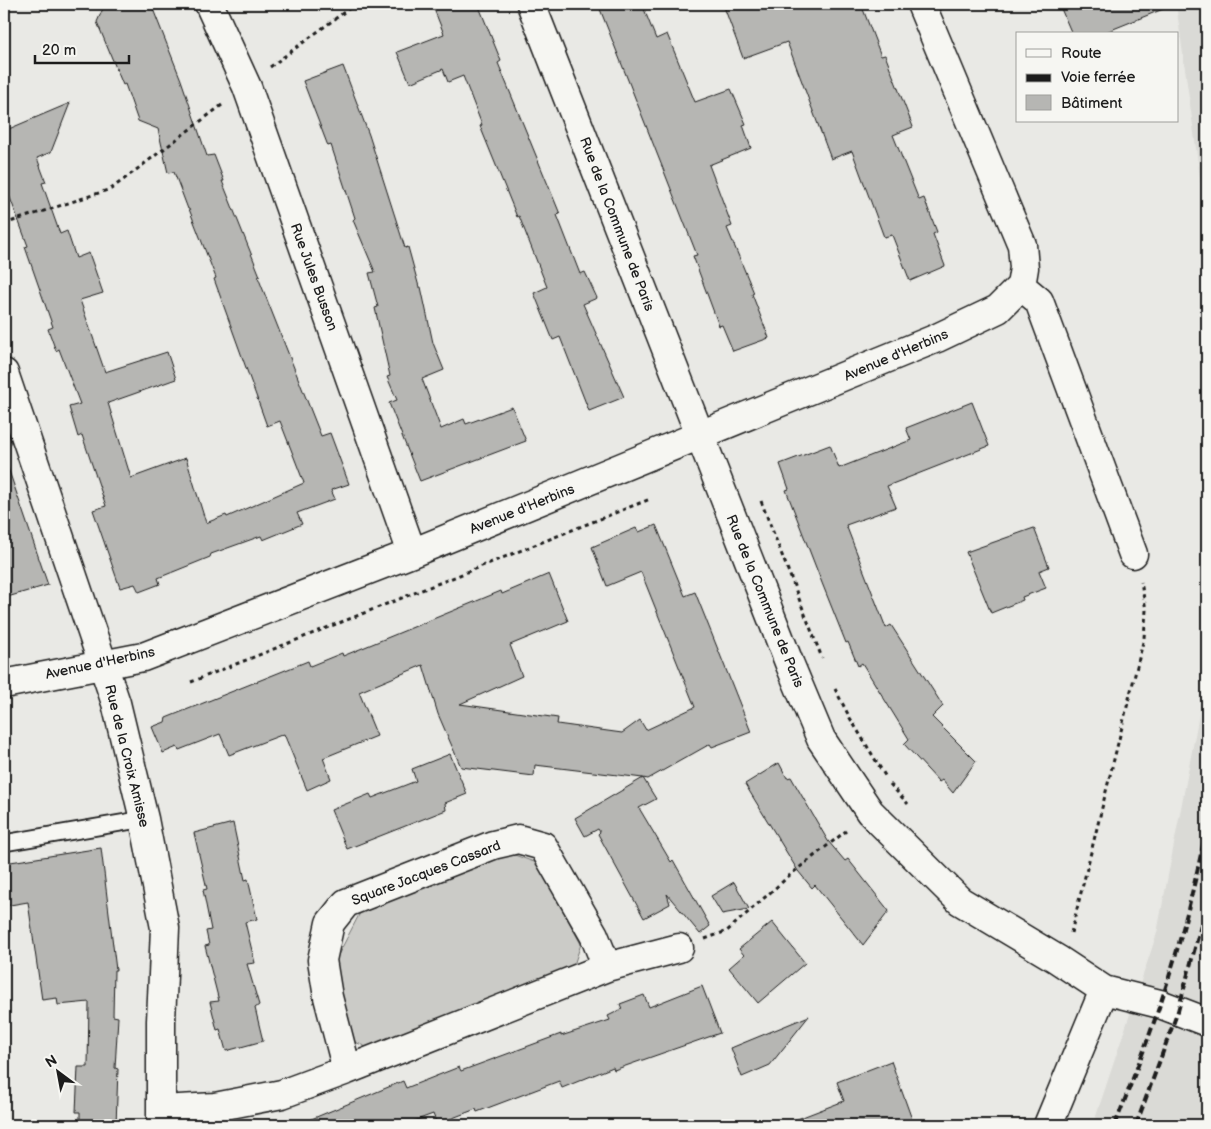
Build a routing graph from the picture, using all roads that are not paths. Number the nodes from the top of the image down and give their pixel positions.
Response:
1 (209, 4) edge
2 (531, 4) edge
3 (921, 4) edge
4 (1021, 286) junction
5 (4, 373) edge
6 (700, 436) junction
7 (412, 553) junction
8 (1134, 554) road end
9 (104, 665) junction
10 (4, 684) edge
11 (144, 819) junction
12 (4, 843) edge
13 (679, 948) road end
14 (607, 967) junction
15 (1104, 990) junction
16 (1207, 1022) edge
17 (347, 1070) junction
18 (161, 1118) edge
19 (1048, 1125) edge

1 - 7 street, Rue Jules Busson
2 - 6 street, Rue de la Commune de Paris
3 - 4 street
4 - 6 street, Avenue d'Herbins
4 - 8 street
5 - 9 street, Rue de la Croix Amisse
6 - 7 street, Avenue d'Herbins
6 - 15 street, Rue de la Commune de Paris
7 - 9 street, Avenue d'Herbins
9 - 10 street, Avenue d'Herbins
9 - 11 street, Rue de la Croix Amisse
11 - 12 lane
11 - 18 street, Rue de la Croix Amisse
13 - 14 street
14 - 17 street
14 - 17 street, Square Jacques Cassard
15 - 16 street, Rue de la Commune de Paris
15 - 19 street
17 - 18 street

